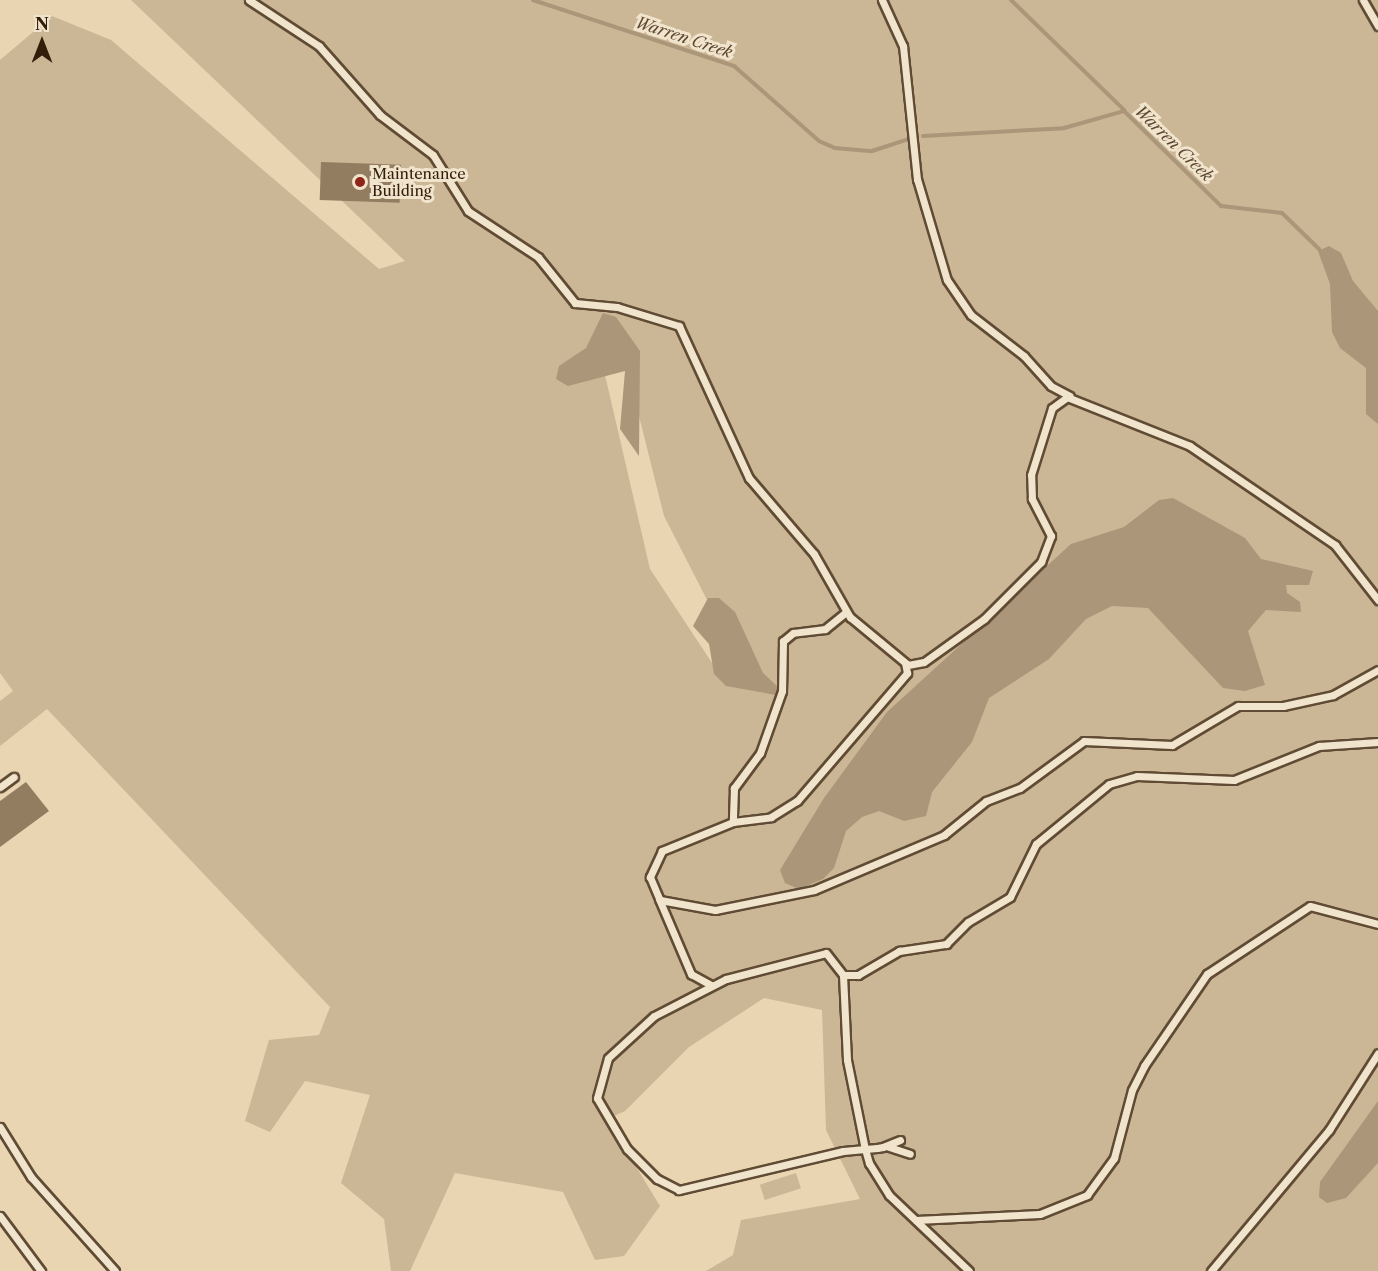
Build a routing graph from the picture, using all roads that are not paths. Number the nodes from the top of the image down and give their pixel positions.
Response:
1 (249, 0) edge
2 (882, 0) edge
3 (1363, 0) edge
4 (1378, 26) edge
5 (1051, 386) junction
6 (1079, 401) junction
7 (1054, 406) junction
8 (1378, 600) edge
9 (846, 612) junction
10 (905, 663) junction
11 (917, 665) junction
12 (1378, 670) edge
13 (907, 673) junction
14 (1378, 742) edge
15 (14, 777) dead end
16 (0, 787) edge
17 (733, 822) junction
18 (658, 899) junction
19 (1378, 924) edge
20 (843, 975) junction
21 (711, 985) junction
22 (1378, 1053) edge
23 (0, 1127) edge
24 (900, 1140) dead end
25 (886, 1146) junction
26 (865, 1149) junction
27 (851, 1151) junction
28 (910, 1154) dead end
29 (868, 1161) junction
30 (0, 1216) edge
31 (914, 1219) junction
32 (41, 1271) edge
33 (115, 1271) edge
34 (969, 1271) edge
35 (1211, 1271) edge

1 - 9 lane
2 - 5 lane
3 - 4 lane
5 - 6 lane
5 - 7 lane
6 - 7 lane
6 - 8 lane
7 - 11 lane
9 - 10 lane
9 - 17 lane
10 - 11 lane
10 - 13 lane
11 - 13 lane
12 - 18 lane
13 - 17 lane
14 - 20 lane
15 - 16 lane
17 - 18 lane
18 - 21 lane
19 - 31 lane
20 - 21 lane
20 - 26 lane
21 - 27 lane
22 - 35 lane
23 - 33 lane
24 - 25 lane
25 - 26 lane
25 - 28 lane
26 - 27 lane
26 - 29 lane
27 - 29 lane
29 - 31 lane
30 - 32 lane
31 - 34 lane

